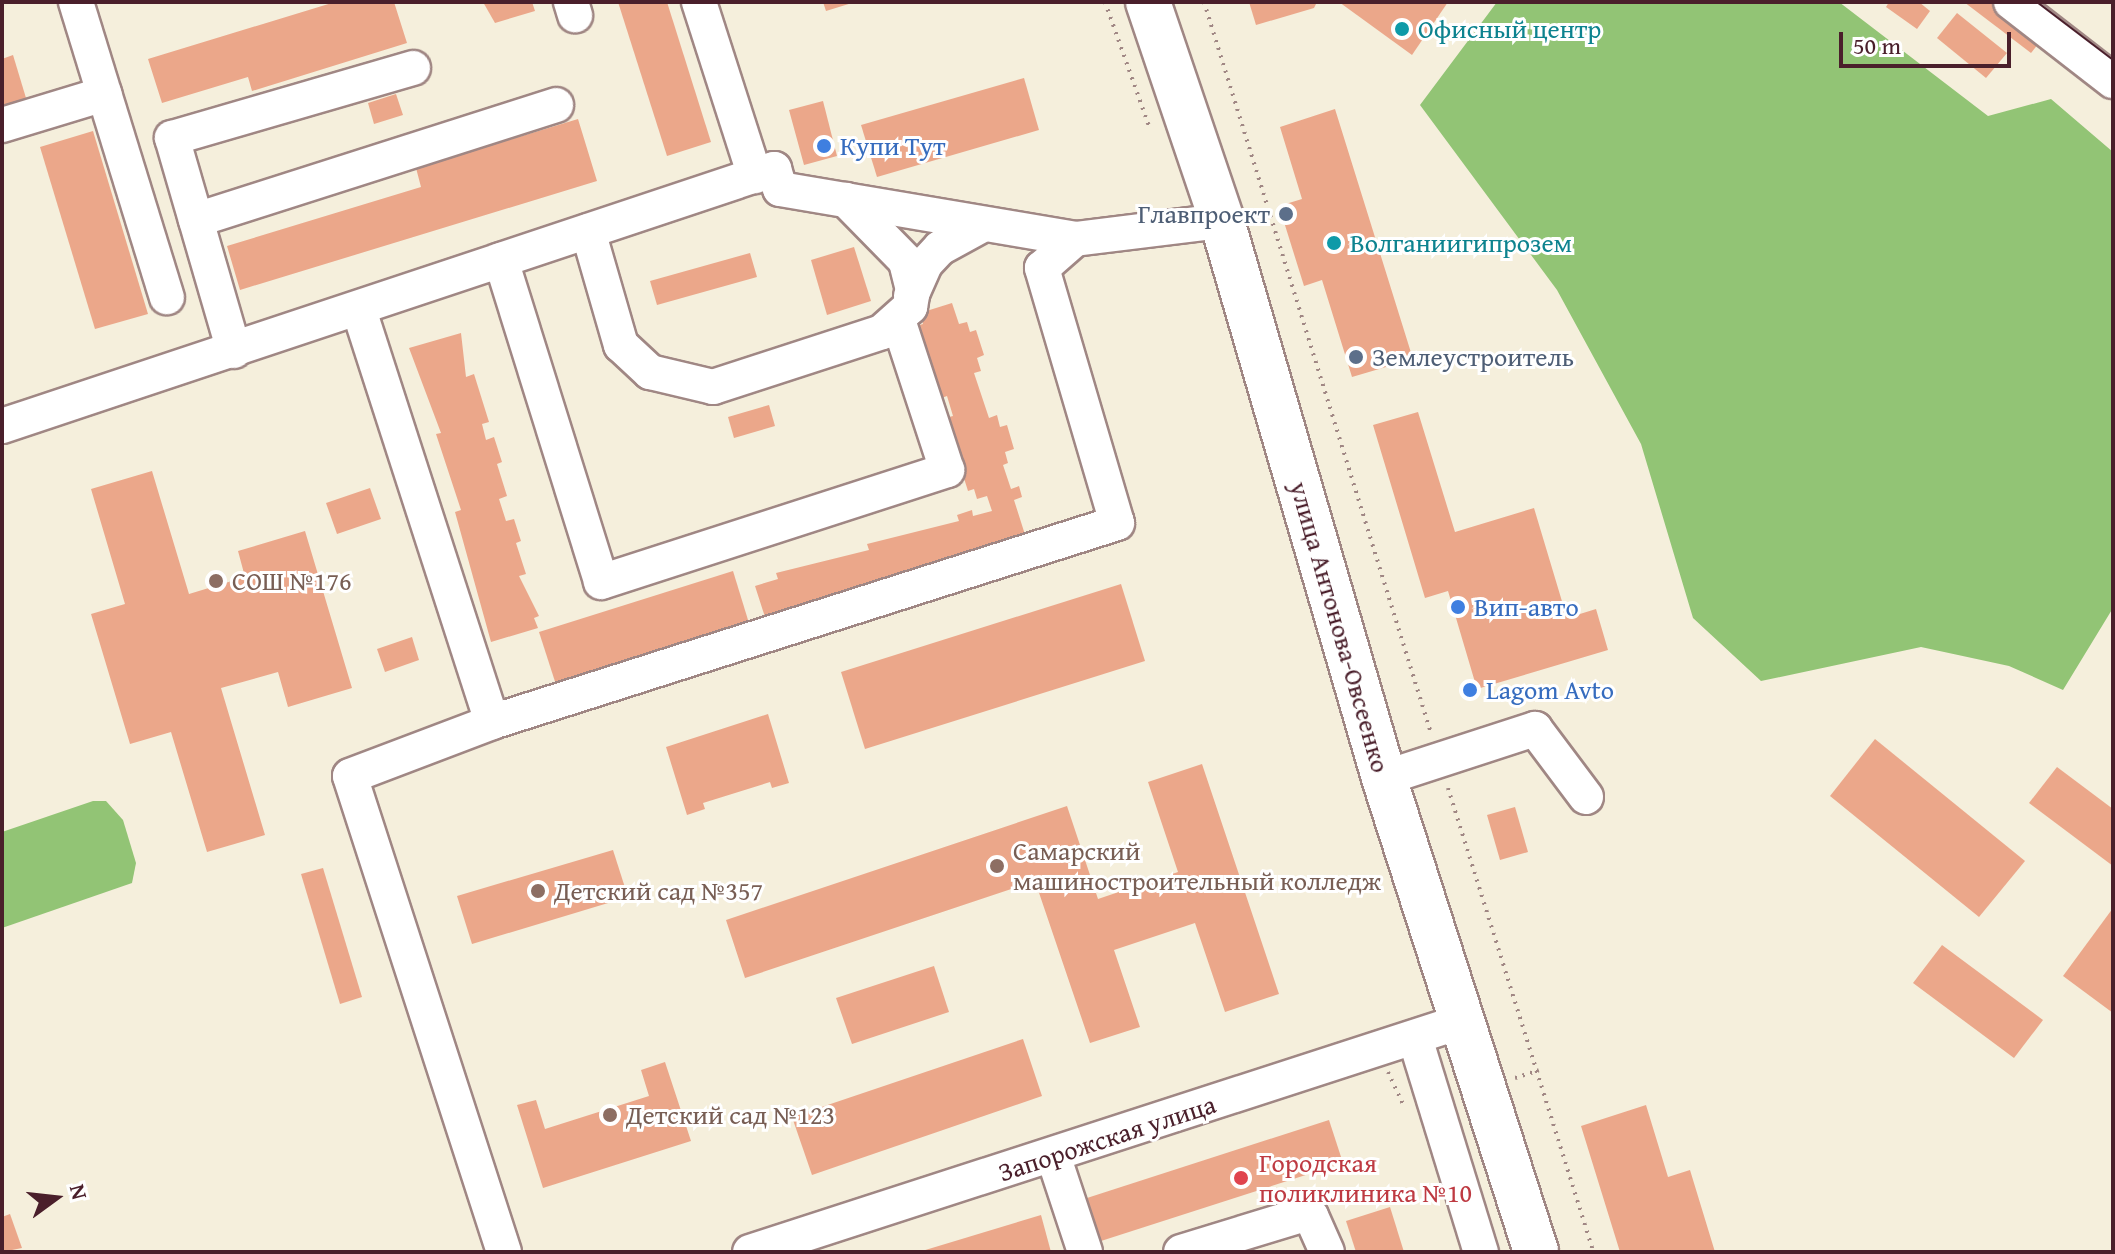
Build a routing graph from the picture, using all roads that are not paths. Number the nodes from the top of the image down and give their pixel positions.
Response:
1 (76, 2) edge
2 (699, 2) edge
3 (1148, 2) edge
4 (2011, 2) edge
5 (413, 68) dead end
6 (2113, 81) edge
7 (104, 94) junction
8 (556, 105) dead end
9 (2, 125) edge
10 (755, 176) junction
11 (846, 200) junction
12 (196, 220) junction
13 (1222, 221) junction
14 (984, 224) junction
15 (588, 231) junction
16 (1075, 239) junction
17 (501, 260) junction
18 (167, 297) dead end
19 (905, 308) junction
20 (359, 310) junction
21 (234, 351) junction
22 (2, 426) edge
23 (492, 722) junction
24 (1384, 778) junction
25 (1586, 797) dead end
26 (1463, 1021) junction
27 (1415, 1038) junction
28 (1053, 1155) junction
29 (504, 1252) edge
30 (750, 1252) edge
31 (1085, 1252) edge
32 (1181, 1252) edge
33 (1327, 1252) edge
34 (1481, 1252) edge
35 (1536, 1252) edge

1 - 7 street
2 - 10 street
3 - 13 main road, улица Антонова-Овсеенко
4 - 6 street
5 - 12 street
7 - 9 street
7 - 18 street
8 - 12 street
10 - 11 street
10 - 15 street
11 - 14 street
11 - 19 street
12 - 21 street
13 - 16 street
13 - 24 main road, улица Антонова-Овсеенко
14 - 16 street
14 - 19 street
15 - 17 street
15 - 19 street
16 - 23 street
17 - 19 street
17 - 20 street
20 - 21 street
20 - 23 street
21 - 22 street
23 - 29 street
24 - 25 street
24 - 26 main road, улица Антонова-Овсеенко
26 - 27 street, Запорожская улица
26 - 35 main road, улица Антонова-Овсеенко
27 - 28 street, Запорожская улица
27 - 34 street
28 - 30 street, Запорожская улица
28 - 31 street
32 - 33 street

